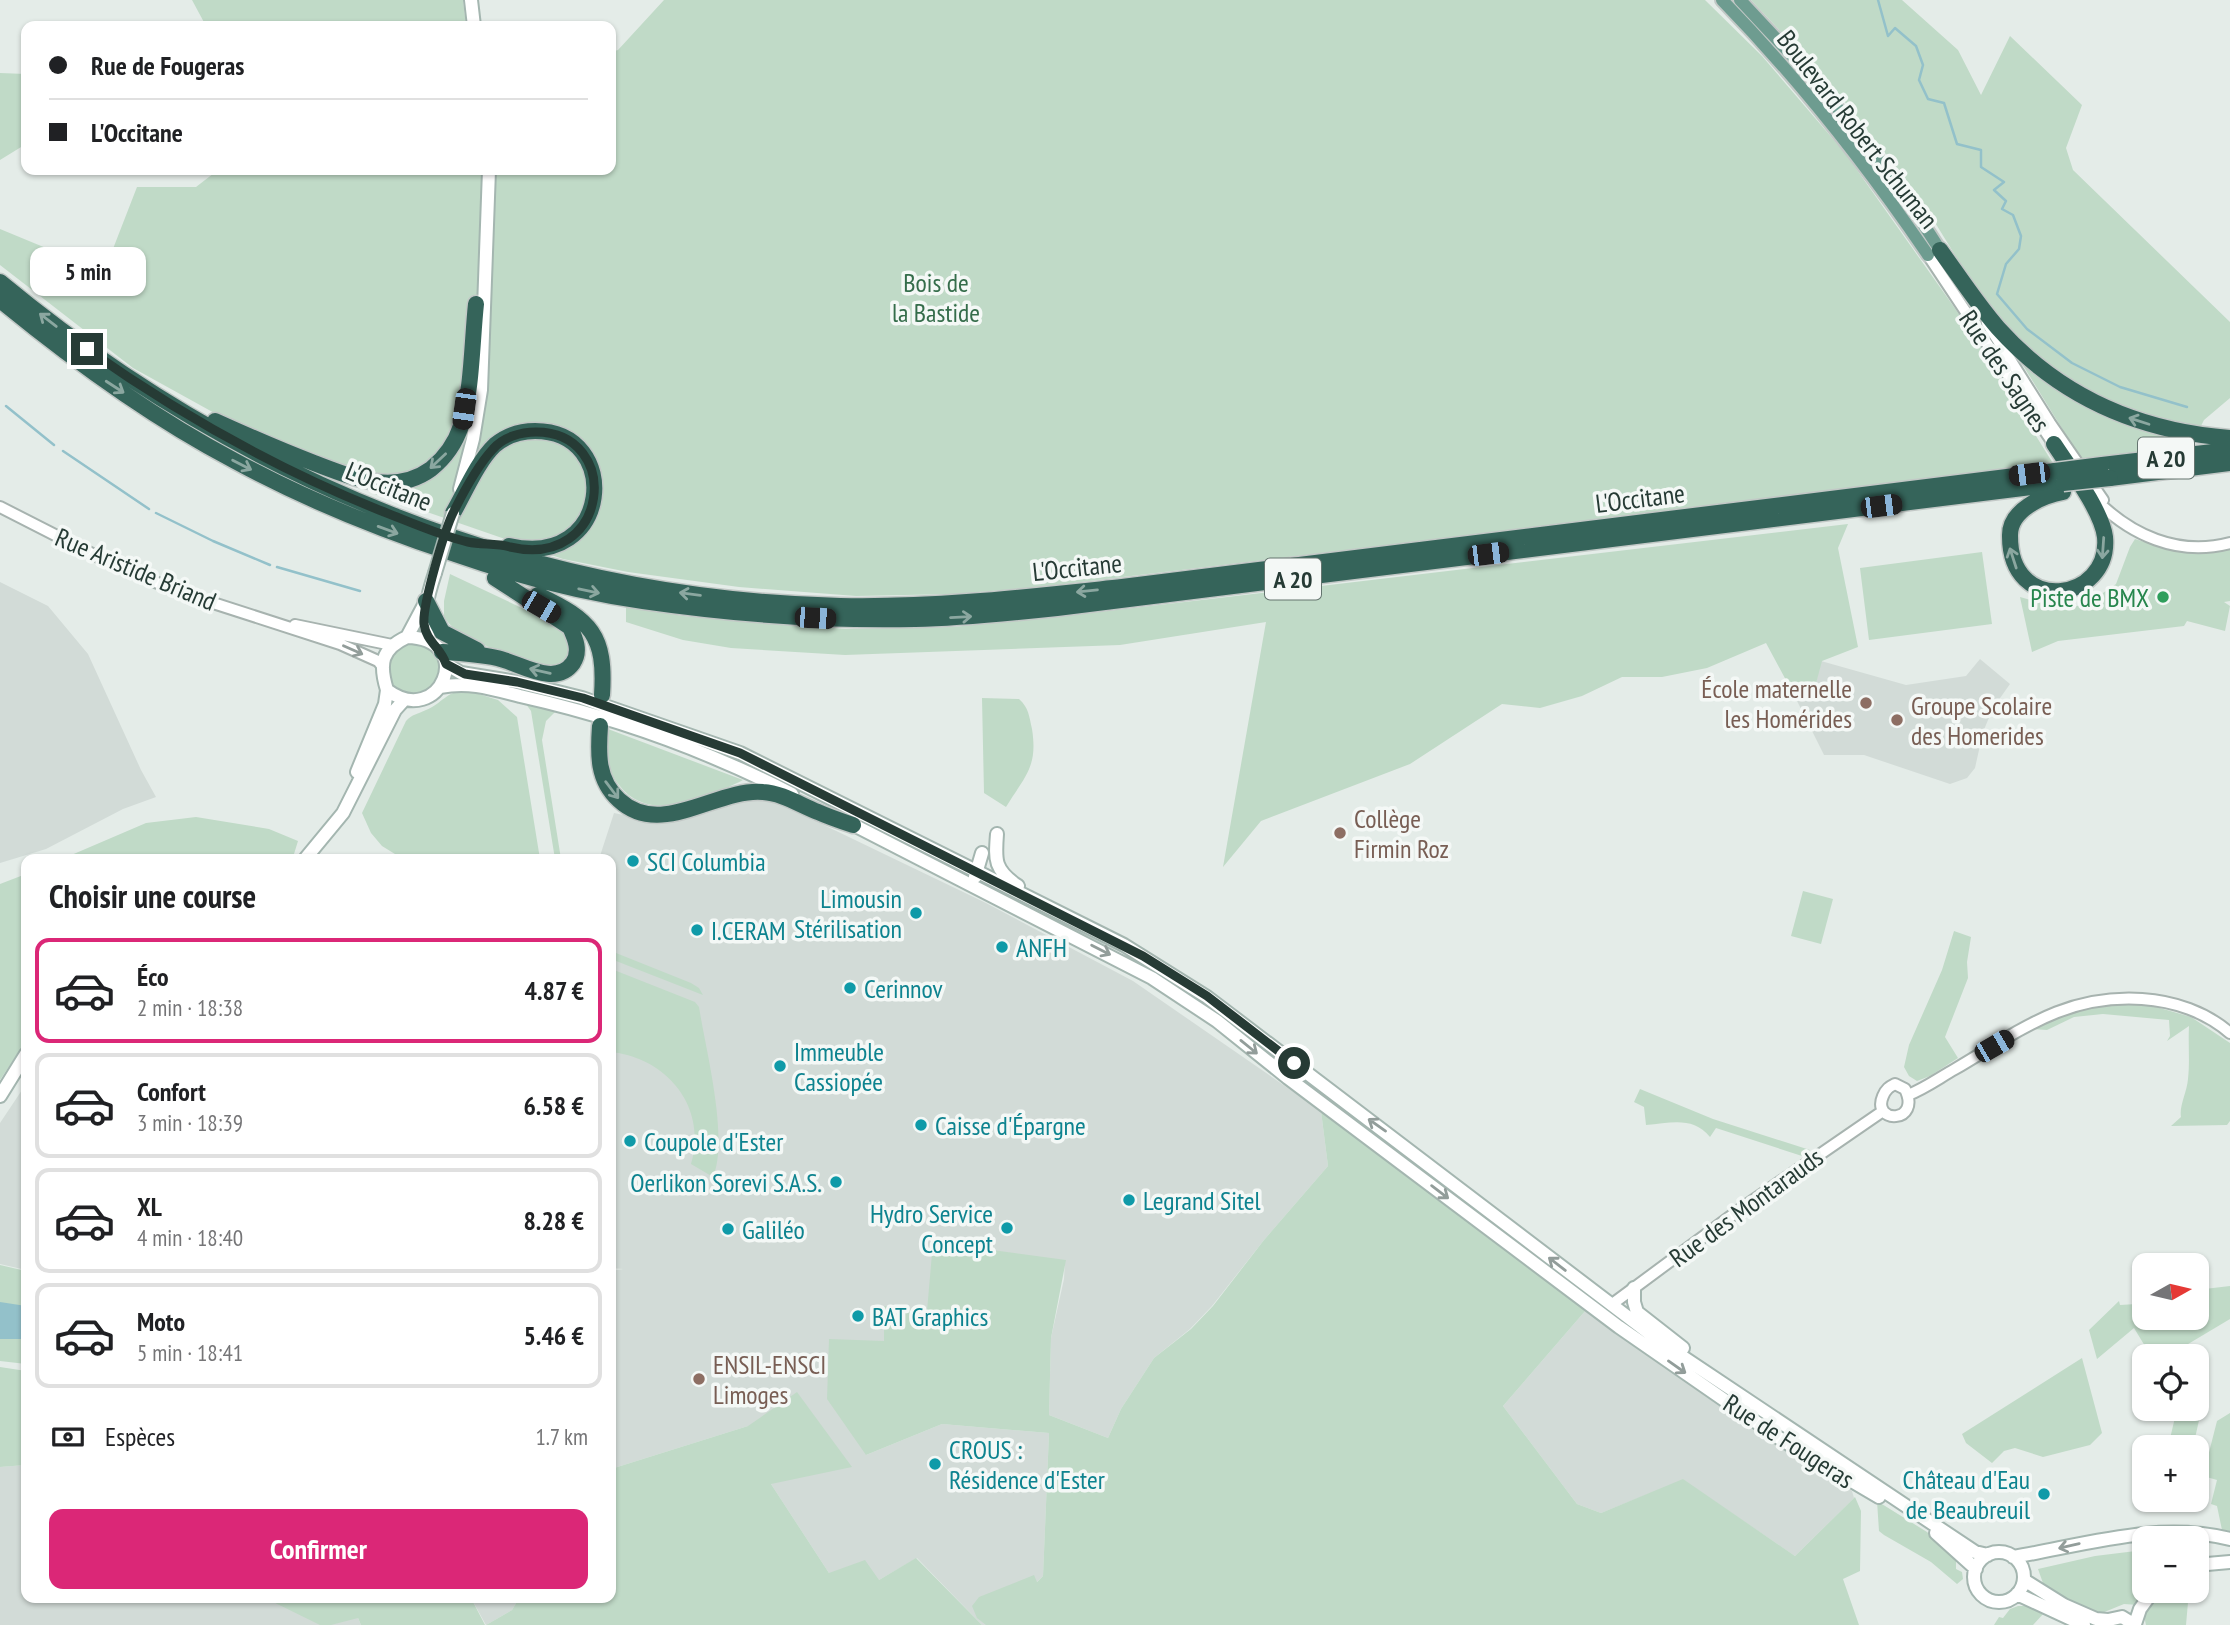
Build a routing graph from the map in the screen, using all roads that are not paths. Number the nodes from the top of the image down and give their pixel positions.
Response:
1 (471, 0) edge
2 (477, 0) edge
3 (1722, 0) edge
4 (1740, 0) edge
5 (473, 21) edge
6 (479, 21) edge
7 (481, 175) edge
8 (489, 175) edge
9 (1934, 253) junction
10 (0, 282) edge
11 (0, 300) edge
12 (476, 304) junction
13 (478, 401) junction
14 (164, 402) junction
15 (2230, 438) edge
16 (2054, 444) junction
17 (2230, 450) edge
18 (2230, 463) edge
19 (2106, 472) junction
20 (2062, 482) junction
21 (0, 507) edge
22 (453, 513) junction
23 (2230, 538) edge
24 (470, 543) junction
25 (2230, 543) edge
26 (431, 546) junction
27 (495, 578) junction
28 (426, 601) junction
29 (275, 623) junction
30 (407, 637) junction
31 (429, 640) junction
32 (392, 645) junction
33 (444, 658) junction
34 (499, 658) junction
35 (382, 666) junction
36 (441, 687) junction
37 (387, 690) junction
38 (602, 695) dead end
39 (399, 705) junction
40 (600, 726) dead end
41 (339, 815) junction
42 (853, 825) junction
43 (998, 834) dead end
44 (982, 853) dead end
45 (309, 854) edge
46 (995, 861) junction
47 (978, 878) junction
48 (1059, 914) junction
49 (2230, 1033) edge
50 (21, 1063) edge
51 (1294, 1063) junction
52 (1280, 1072) junction
53 (1908, 1095) junction
54 (0, 1096) edge
55 (1883, 1111) junction
56 (1634, 1288) junction
57 (1606, 1309) junction
58 (1702, 1369) junction
59 (2230, 1539) edge
60 (1989, 1555) junction
61 (2013, 1557) junction
62 (2230, 1562) edge
63 (2209, 1564) edge
64 (1976, 1569) junction
65 (2024, 1580) junction
66 (2017, 1594) junction
67 (2144, 1603) edge
68 (2106, 1623) edge
69 (2084, 1625) edge
70 (2135, 1625) edge

1 - 5 main road
2 - 6 main road
3 - 9 main road, Boulevard Robert Schuman
4 - 9 main road, Boulevard Robert Schuman
7 - 12 main road
8 - 13 main road
15 -> 9 highway
9 - 16 street, Rue des Sagnes
9 - 23 street, Rue des Sagnes
14 -> 10 highway, L'Occitane / A 20
11 -> 26 highway, L'Occitane / A 20
12 - 13 main road
12 -> 14 highway
13 - 22 main road
14 - 24 highway, L'Occitane / A 20
16 -> 20 highway
16 - 25 street, Rue des Sagnes
17 - 19 highway, L'Occitane / A 20
18 - 19 highway, L'Occitane / A 20
19 - 20 highway, L'Occitane / A 20, bridge
19 - 20 highway
20 -> 24 highway, L'Occitane / A 20
26 -> 20 highway, L'Occitane / A 20
21 - 29 street, Rue Aristide Briand
22 - 24 highway
22 - 28 main road, bridge
26 - 27 highway
27 -> 34 highway
27 - 38 highway
28 - 30 main road
28 - 31 main road
28 - 34 highway
29 - 32 street, Rue Aristide Briand
29 -> 35 street, Rue Aristide Briand
30 - 31 main road
30 - 32 main road
31 - 33 main road
32 - 35 main road
33 - 34 highway
33 - 36 main road
33 - 47 main road, Rue de Fougeras
35 - 37 main road
36 - 39 main road
36 - 42 main road
37 - 39 main road
37 - 41 main road
39 - 41 main road
40 -> 42 highway
41 - 45 main road
42 - 47 main road
43 - 46 main road
44 - 47 main road
46 - 47 main road
46 - 48 main road
47 - 48 main road, Rue de Fougeras
47 -> 52 main road, Rue de Fougeras
48 - 51 main road, Rue de Fougeras
49 - 53 street
50 - 54 main road
51 - 52 main road
57 -> 51 main road, Rue de Fougeras
52 -> 57 main road, Rue de Fougeras
53 - 55 street
53 - 55 street
55 - 56 street, Rue des Montarauds
56 - 57 street, Rue des Montarauds
56 - 58 main road
57 - 58 main road, Rue de Fougeras
57 -> 64 main road, Rue de Fougeras
58 - 60 main road, Rue de Fougeras
59 -> 61 main road
60 - 61 main road
60 - 64 main road
61 - 65 main road
62 - 63 main road
64 - 66 main road
65 - 66 main road
65 - 68 main road
66 - 69 main road
67 - 70 main road
68 - 70 main road

